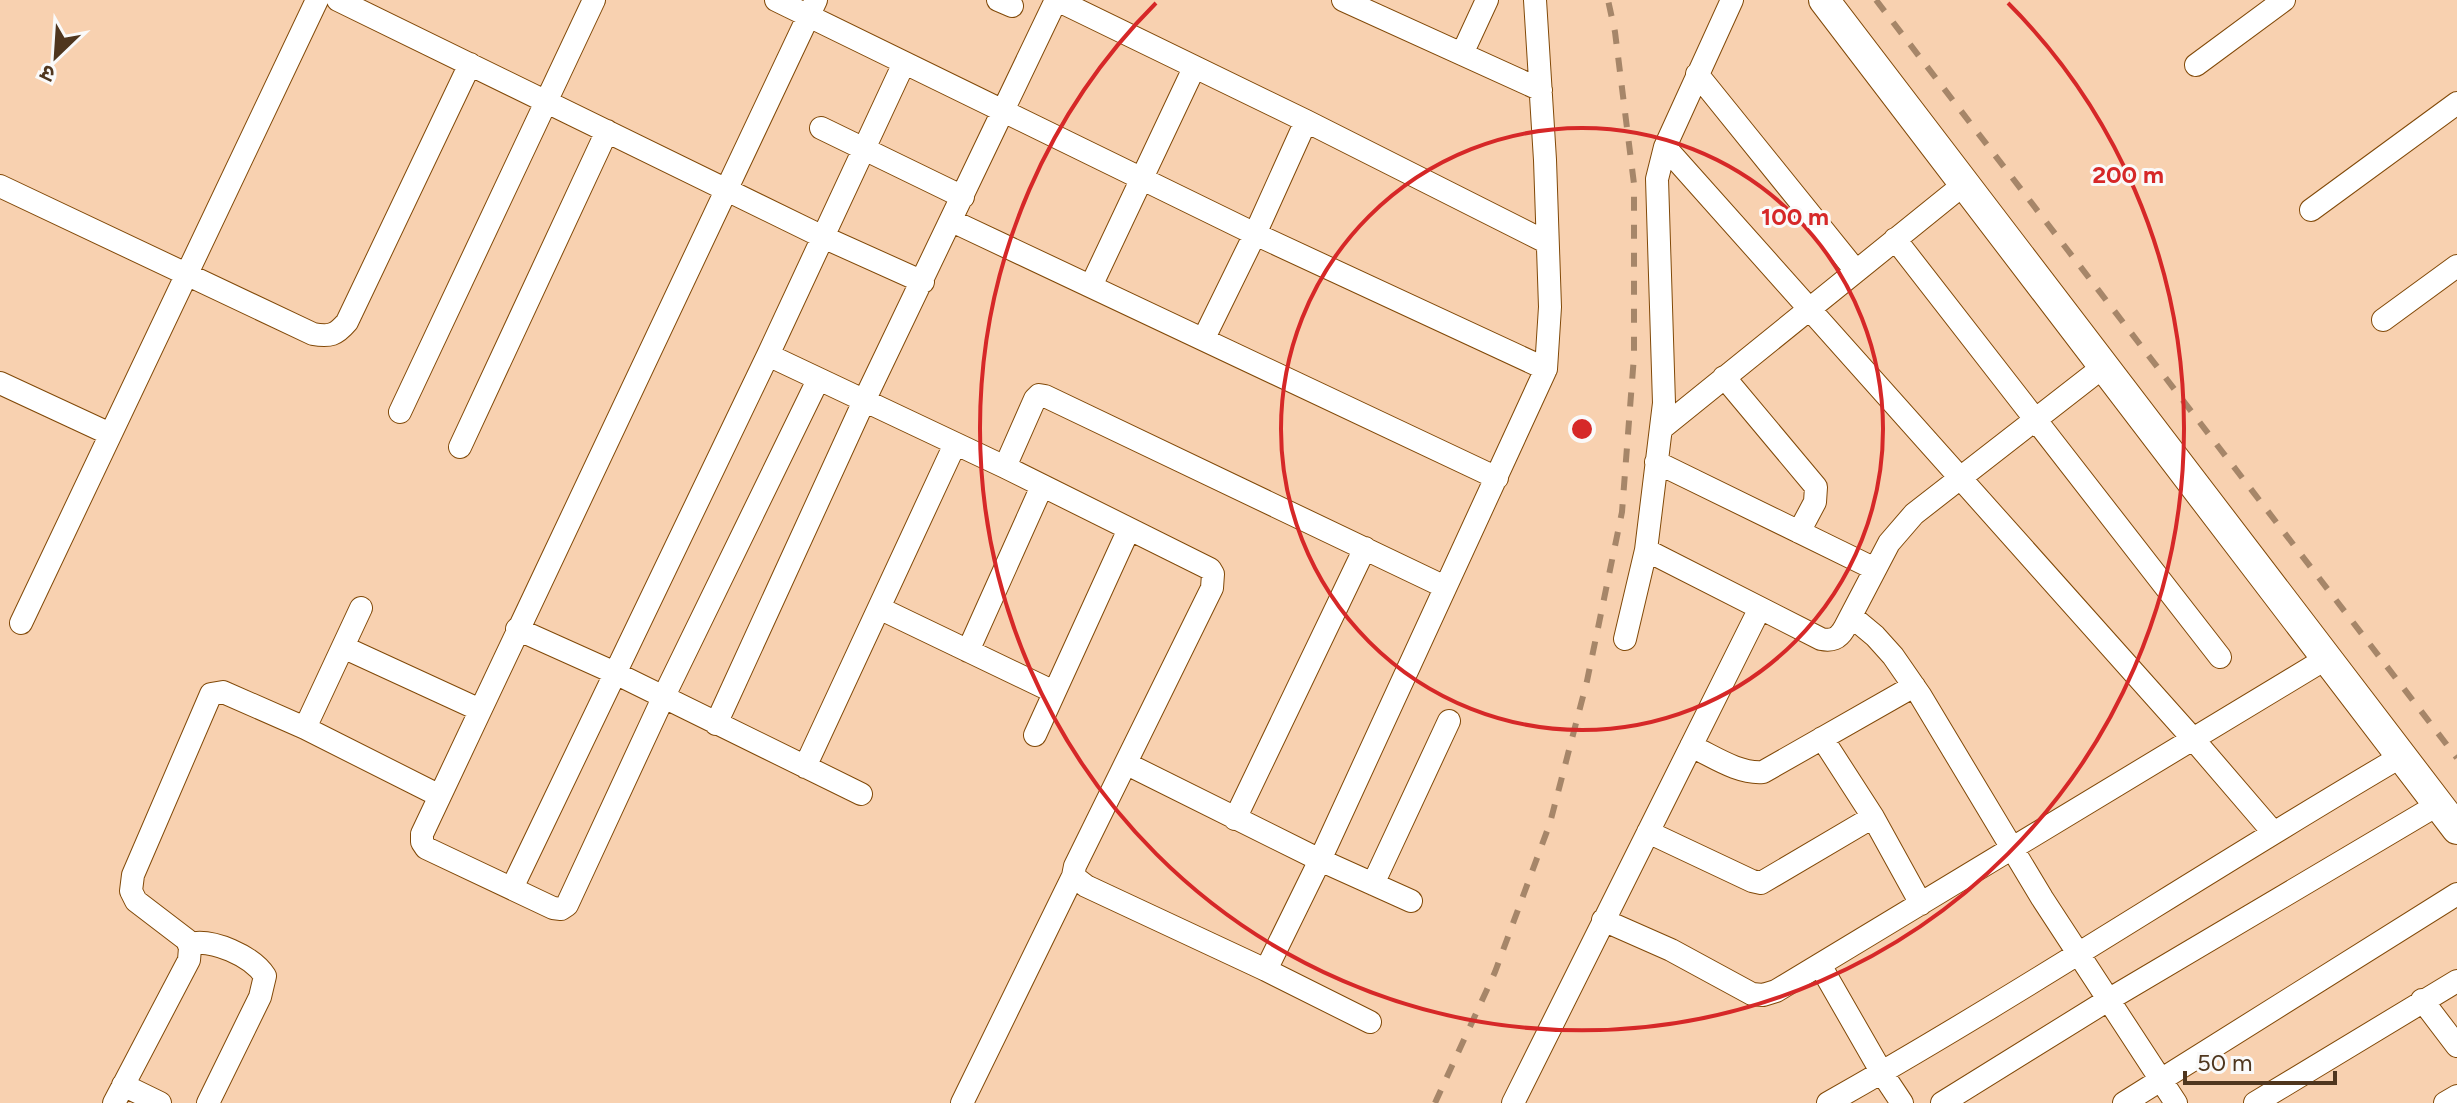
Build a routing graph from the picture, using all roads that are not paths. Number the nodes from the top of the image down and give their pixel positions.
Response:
1 (317, 0) edge
2 (338, 0) edge
3 (594, 0) edge
4 (776, 0) edge
5 (1057, 0) edge
6 (1343, 0) edge
7 (1487, 0) edge
8 (1535, 0) edge
9 (1732, 0) edge
10 (1824, 0) edge
11 (2284, 0) edge
12 (813, 8) edge
13 (1462, 54) junction
14 (904, 63) junction
15 (470, 64) junction
16 (2196, 65) dead end
17 (1194, 68) junction
18 (1697, 74) junction
19 (1541, 90) junction
20 (545, 101) junction
21 (2457, 103) edge
22 (1002, 110) junction
23 (1306, 121) junction
24 (821, 128) dead end
25 (607, 131) junction
26 (1665, 147) junction
27 (865, 150) junction
28 (1142, 179) junction
29 (1963, 185) junction
30 (0, 186) edge
31 (726, 189) junction
32 (963, 197) junction
33 (2311, 210) dead end
34 (952, 221) junction
35 (1255, 234) junction
36 (823, 237) junction
37 (1895, 239) junction
38 (1546, 242) junction
39 (2457, 266) edge
40 (1856, 271) junction
41 (185, 274) junction
42 (923, 282) junction
43 (1091, 286) junction
44 (1808, 309) junction
45 (2383, 320) dead end
46 (1204, 338) junction
47 (768, 355) junction
48 (2103, 367) junction
49 (1546, 369) junction
50 (1724, 377) junction
51 (818, 380) junction
52 (0, 383) edge
53 (864, 401) junction
54 (400, 412) dead end
55 (2035, 420) junction
56 (1661, 429) junction
57 (110, 434) junction
58 (955, 444) junction
59 (460, 447) dead end
60 (1656, 462) junction
61 (1005, 467) junction
62 (1497, 478) junction
63 (1959, 479) junction
64 (1042, 486) junction
65 (1129, 529) junction
66 (1799, 532) junction
67 (1365, 548) junction
68 (1646, 550) junction
69 (1875, 569) junction
70 (1445, 587) junction
71 (361, 608) dead end
72 (879, 608) junction
73 (1760, 608) junction
74 (1851, 616) junction
75 (21, 623) dead end
76 (517, 629) junction
77 (1625, 639) dead end
78 (343, 647) junction
79 (968, 651) junction
80 (2220, 657) dead end
81 (2327, 658) junction
82 (615, 673) junction
83 (1914, 686) junction
84 (1054, 692) junction
85 (663, 698) junction
86 (480, 710) junction
87 (1449, 721) dead end
88 (716, 724) junction
89 (305, 728) junction
90 (1035, 735) dead end
91 (1822, 738) junction
92 (2194, 740) junction
93 (1691, 746) junction
94 (2402, 756) junction
95 (1127, 764) junction
96 (805, 767) junction
97 (861, 794) dead end
98 (440, 796) junction
99 (2439, 804) junction
100 (1873, 817) junction
101 (1235, 819) junction
102 (2457, 829) edge
103 (1648, 832) junction
104 (2273, 832) junction
105 (2012, 849) junction
106 (1320, 860) junction
107 (1073, 876) junction
108 (1373, 884) junction
109 (512, 888) junction
110 (2457, 894) edge
111 (1411, 901) dead end
112 (1921, 904) junction
113 (1603, 920) junction
114 (189, 944) junction
115 (2079, 955) junction
116 (1820, 965) junction
117 (1266, 970) junction
118 (2457, 981) edge
119 (2108, 1000) junction
120 (2422, 1000) junction
121 (1370, 1022) dead end
122 (2457, 1046) edge
123 (1882, 1073) junction
124 (2160, 1081) junction
125 (118, 1094) edge
126 (2457, 1096) edge
127 (160, 1103) edge
128 (208, 1103) edge
129 (962, 1103) edge
130 (1513, 1103) edge
131 (1828, 1103) edge
132 (1902, 1103) edge
133 (1942, 1103) edge
134 (2124, 1103) edge
135 (2176, 1103) edge
136 (2255, 1103) edge
137 (2445, 1103) edge

1 - 41 street
2 - 15 street
3 - 20 street
4 - 12 street
5 - 17 street
5 - 22 street
6 - 13 street
7 - 13 street
8 - 19 street
9 - 18 street
10 - 29 street
11 - 16 street
12 - 14 street
12 - 31 street
13 - 19 street
14 - 22 street
14 - 27 street
15 - 20 street
15 - 41 street
17 - 23 street
17 - 28 street
18 - 26 street
18 - 40 street
19 - 38 street
20 - 25 street
20 - 54 street
21 - 33 street
22 - 28 street
22 - 32 street
23 - 35 street
23 - 38 street
24 - 27 street
25 - 31 street
25 - 59 street
26 - 44 street
26 - 56 street
27 - 32 street
27 - 36 street
28 - 35 street
28 - 43 street
29 - 37 street
29 - 48 street
30 - 41 street
31 - 36 street
31 - 76 street
32 - 34 street
34 - 42 street
34 - 43 street
35 - 46 street
35 - 49 street
36 - 42 street
36 - 47 street
37 - 40 street
37 - 55 street
38 - 49 street
39 - 45 street
40 - 44 street
41 - 57 street
42 - 53 street
43 - 46 street
44 - 50 street
44 - 63 street
46 - 62 street
47 - 51 street
47 - 82 street
48 - 55 street
48 - 81 street
49 - 62 street
50 - 56 street
50 - 66 street
51 - 53 street
51 - 85 street
52 - 57 street
53 - 58 street
53 - 88 street
55 - 63 street
55 - 80 street
56 - 60 street
57 - 75 street
58 - 61 street
58 - 72 street
60 - 66 street
60 - 68 street
61 - 64 street
61 - 67 street
62 - 70 street
63 - 69 street
63 - 92 street
64 - 65 street
64 - 79 street
65 - 84 street
65 - 95 street
66 - 69 street
67 - 70 street
67 - 101 street
68 - 73 street
68 - 77 street
69 - 74 street
70 - 106 street
71 - 78 street
72 - 79 street
72 - 96 street
73 - 74 street
73 - 93 street
74 - 83 street
76 - 82 street
76 - 86 street
78 - 86 street
78 - 89 street
79 - 84 street
81 - 92 street
81 - 94 street
82 - 85 street
82 - 109 street
83 - 91 street
83 - 105 street
84 - 90 street
85 - 88 street
85 - 109 street
86 - 98 street
87 - 108 street
88 - 96 street
89 - 98 street
89 - 114 street
91 - 93 street
91 - 100 street
92 - 104 street
92 - 105 street
93 - 103 street
94 - 99 street
94 - 104 street
95 - 101 street
95 - 107 street
96 - 97 street
98 - 109 street
99 - 102 street
99 - 119 street
100 - 103 street
100 - 112 street
101 - 106 street
103 - 113 street
104 - 115 street
105 - 112 street
105 - 115 street
106 - 108 street
106 - 117 street
107 - 117 street
107 - 129 street
108 - 111 street
110 - 124 street
112 - 116 street
113 - 116 street
113 - 130 street
114 - 125 street
114 - 128 street
115 - 119 street
115 - 123 street
116 - 123 street
117 - 121 street
118 - 120 street
119 - 124 street
119 - 133 street
120 - 122 street
120 - 136 street
123 - 131 street
123 - 132 street
124 - 134 street
124 - 135 street
125 - 127 street
126 - 137 street

